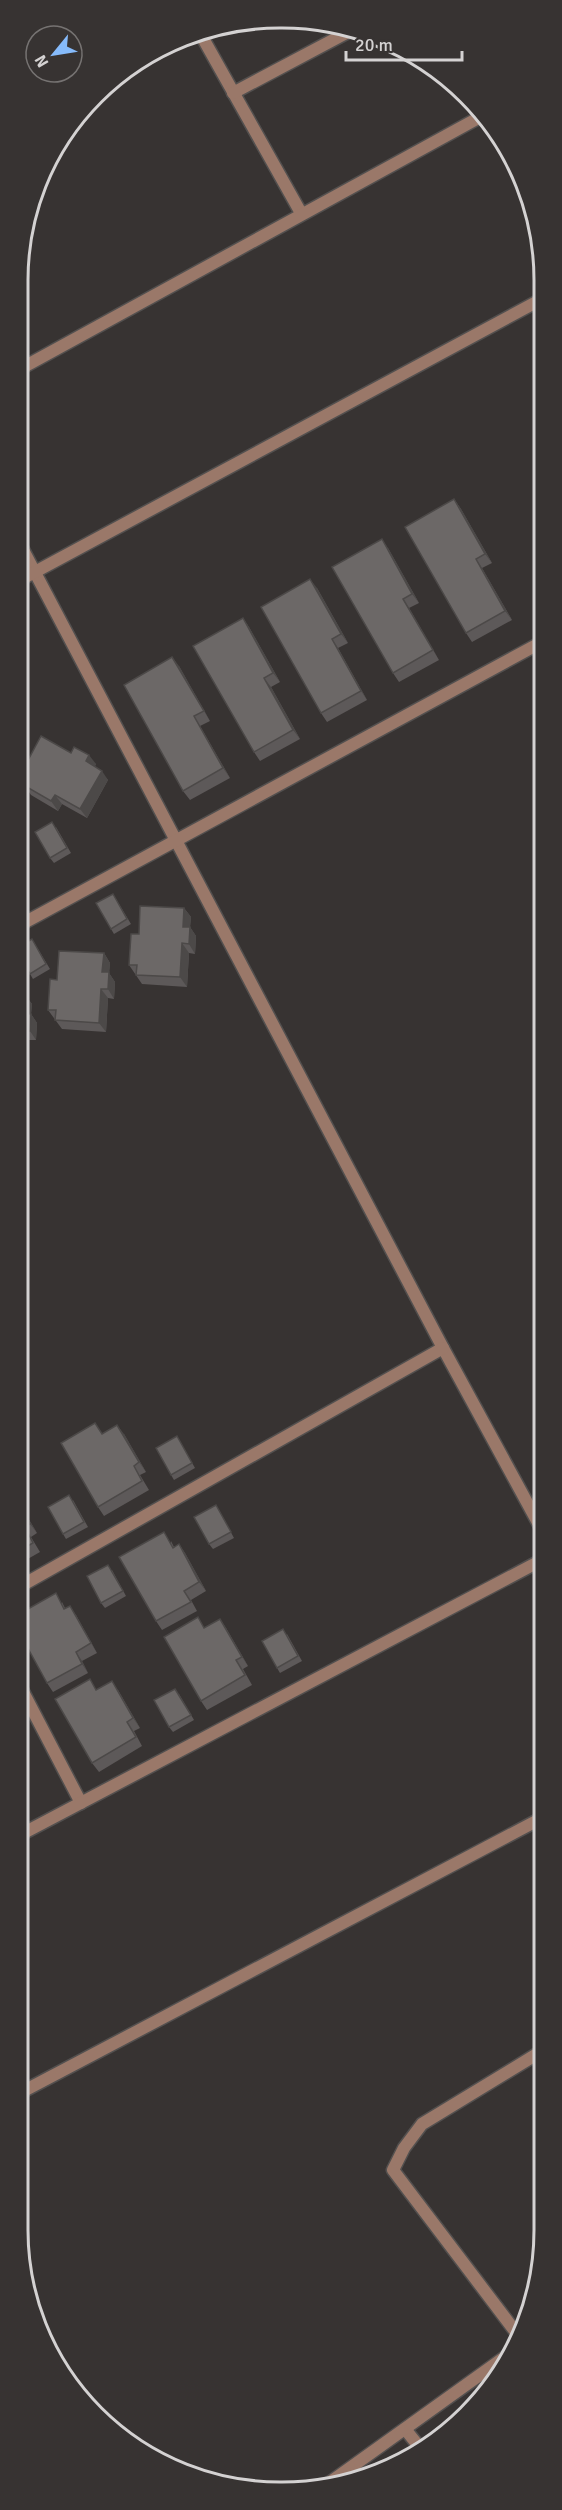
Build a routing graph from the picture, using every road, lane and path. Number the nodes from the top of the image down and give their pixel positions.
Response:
1 (341, 36) edge
2 (204, 41) edge
3 (233, 93) junction
4 (475, 120) edge
5 (301, 213) junction
6 (534, 302) edge
7 (28, 365) edge
8 (28, 560) edge
9 (34, 572) junction
10 (28, 575) edge
11 (534, 646) edge
12 (177, 840) junction
13 (28, 921) edge
14 (442, 1348) junction
15 (534, 1515) edge
16 (534, 1564) edge
17 (28, 1582) edge
18 (28, 1701) edge
19 (81, 1803) junction
20 (534, 1822) edge
21 (28, 1831) edge
22 (534, 2056) edge
23 (28, 2089) edge
24 (513, 2328) edge
25 (493, 2365) edge
26 (405, 2428) junction
27 (415, 2443) edge
28 (341, 2474) edge

1 - 3 street
2 - 3 street
3 - 5 street
4 - 5 street
5 - 7 street
6 - 9 street
8 - 9 street
9 - 10 street
9 - 12 street
11 - 12 street
12 - 13 street
12 - 14 street
14 - 15 street
14 - 17 street
16 - 19 street
18 - 19 street
19 - 21 street
20 - 23 street
22 - 24 street
25 - 26 street
26 - 27 street
26 - 28 street

